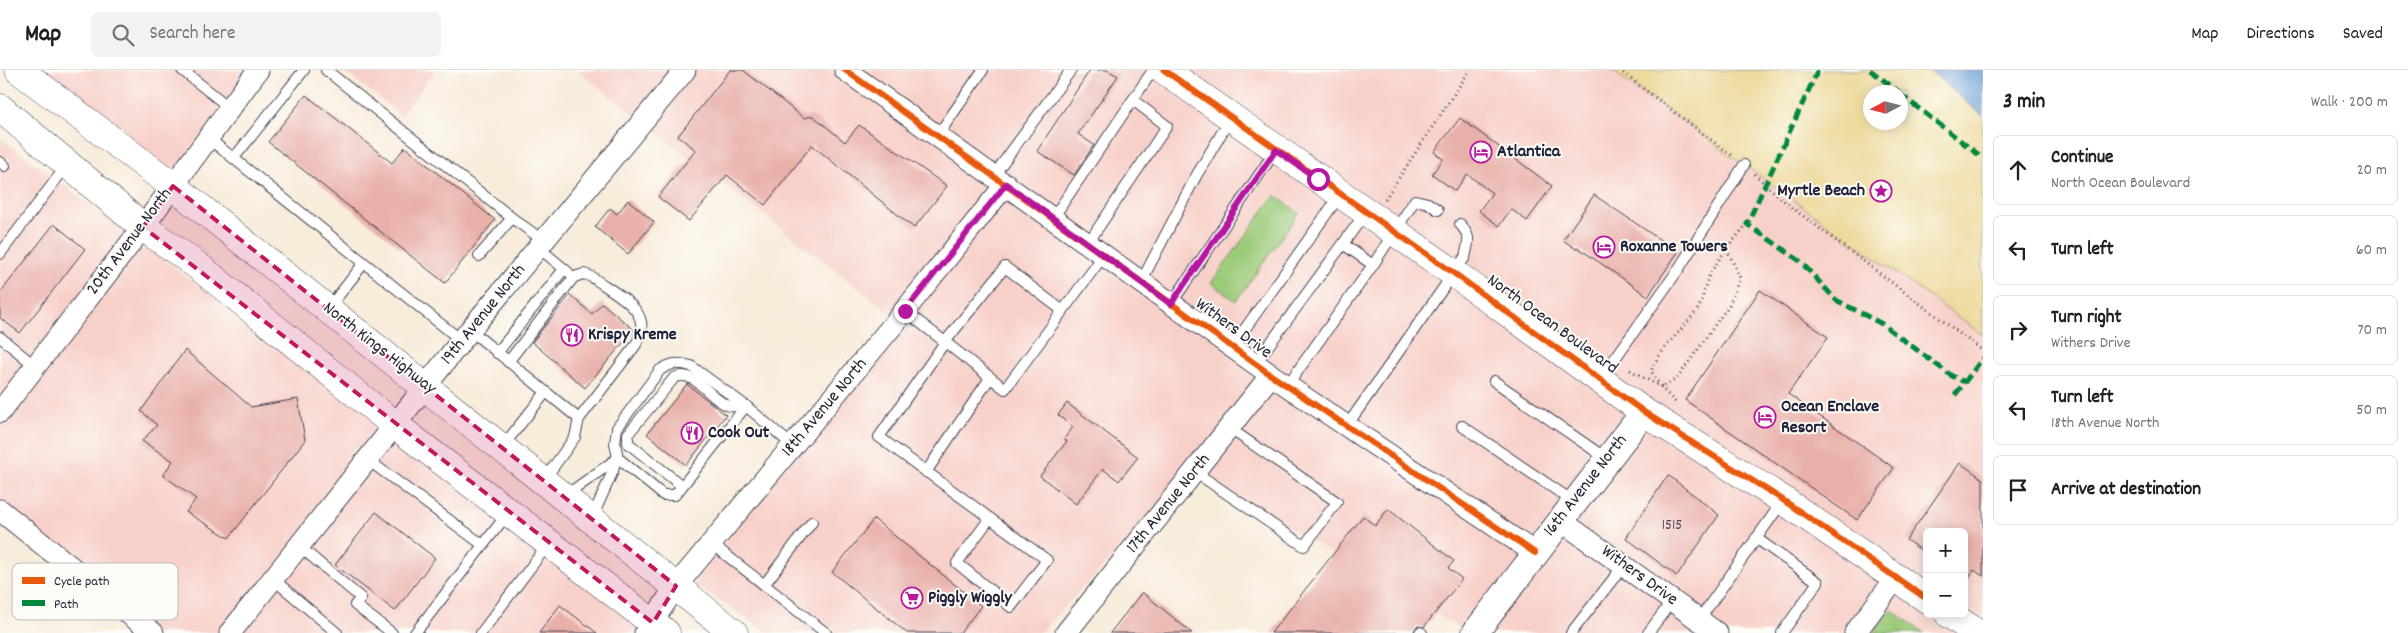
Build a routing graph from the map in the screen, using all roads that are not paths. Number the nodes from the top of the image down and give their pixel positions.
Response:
1 (19, 70) edge
2 (182, 70) edge
3 (258, 70) edge
4 (304, 70) edge
5 (326, 70) edge
6 (685, 70) edge
7 (845, 70) edge
8 (983, 70) edge
9 (1072, 70) edge
10 (1153, 70) edge
11 (1164, 70) edge
12 (1133, 100) junction
13 (230, 108) junction
14 (1, 110) edge
15 (1230, 118) junction
16 (938, 135) junction
17 (208, 138) junction
18 (1276, 150) junction
19 (234, 158) junction
20 (1744, 165) road end
21 (60, 174) junction
22 (1000, 180) junction
23 (173, 186) junction
24 (1340, 194) junction
25 (1375, 206) junction
26 (1438, 210) dead end
27 (512, 218) junction
28 (1053, 218) junction
29 (1400, 224) junction
30 (1460, 224) dead end
31 (143, 227) junction
32 (1343, 244) junction
33 (541, 245) junction
34 (1096, 249) junction
35 (0, 254) edge
36 (479, 256) dead end
37 (364, 263) junction
38 (1373, 265) junction
39 (564, 269) junction
40 (1455, 274) junction
41 (574, 277) junction
42 (1141, 282) junction
43 (1171, 304) junction
44 (328, 309) junction
45 (1063, 310) junction
46 (905, 311) junction
47 (466, 335) junction
48 (0, 337) edge
49 (945, 342) junction
50 (1232, 347) junction
51 (497, 353) junction
52 (508, 362) junction
53 (35, 366) junction
54 (1606, 370) junction
55 (1271, 375) junction
56 (990, 378) junction
57 (1494, 381) dead end
58 (426, 386) junction
59 (546, 392) junction
60 (746, 406) junction
61 (0, 412) edge
62 (1644, 412) junction
63 (579, 419) junction
64 (395, 425) junction
65 (1462, 426) dead end
66 (1346, 427) junction
67 (1229, 428) junction
68 (793, 446) junction
69 (502, 447) junction
70 (1608, 459) junction
71 (368, 460) junction
72 (616, 460) junction
73 (926, 472) junction
74 (1195, 472) junction
75 (682, 486) junction
76 (554, 488) junction
77 (1783, 500) junction
78 (0, 510) edge
79 (1567, 511) junction
80 (509, 512) junction
81 (591, 518) junction
82 (990, 518) junction
83 (812, 522) dead end
84 (1756, 538) junction
85 (549, 542) junction
86 (712, 544) junction
87 (484, 545) junction
88 (300, 546) junction
89 (1535, 553) junction
90 (66, 563) edge
91 (1624, 565) junction
92 (1896, 578) junction
93 (273, 579) junction
94 (764, 585) junction
95 (676, 586) junction
96 (1923, 596) edge
97 (1672, 601) junction
98 (1955, 618) edge
99 (137, 620) edge
100 (1699, 620) junction
101 (655, 630) edge
102 (153, 633) edge
103 (230, 633) edge
104 (337, 633) edge
105 (392, 633) edge
106 (416, 633) edge
107 (481, 633) edge
108 (734, 633) edge
109 (826, 633) edge
110 (1066, 633) edge
111 (1475, 633) edge
112 (1571, 633) edge
113 (1648, 633) edge
114 (1717, 633) edge
115 (1782, 633) edge
116 (1855, 633) edge
117 (1976, 633) edge

1 - 23 main road, North Kings Highway
2 - 13 lane
3 - 13 street, 20th Avenue North
4 - 19 lane
5 - 27 lane
6 - 33 street, 19th Avenue North
7 - 16 street, Withers Drive
8 - 16 lane
9 - 22 lane
10 - 12 lane
11 - 15 main road, North Ocean Boulevard
12 - 28 lane
12 - 34 lane
13 - 17 street, 20th Avenue North
14 - 21 main road
15 - 18 main road, North Ocean Boulevard
15 - 42 lane
16 - 22 street, Withers Drive
17 - 19 lane
17 - 23 street, 20th Avenue North
18 - 24 main road, North Ocean Boulevard
18 - 43 lane
19 - 37 lane
20 - 54 lane
21 - 31 main road
21 - 35 lane
22 - 28 street, Withers Drive
22 - 46 street, 18th Avenue North
23 - 31 street, 20th Avenue North
23 - 44 main road, North Kings Highway
24 - 25 main road, North Ocean Boulevard
24 - 50 lane
25 - 29 main road, North Ocean Boulevard
25 - 32 lane
26 - 29 lane
27 - 33 lane
27 - 36 lane
28 - 34 street, Withers Drive
29 - 38 lane
29 - 40 main road, North Ocean Boulevard
30 - 40 lane
31 - 53 street, 20th Avenue North
31 - 64 main road
32 - 38 lane
32 - 55 lane
33 - 39 lane
33 - 47 street, 19th Avenue North
34 - 42 street, Withers Drive
34 - 45 lane
37 - 44 lane
37 - 47 lane
38 - 55 lane
39 - 41 lane
39 - 51 lane
40 - 54 main road, North Ocean Boulevard
40 - 66 lane
41 - 52 lane
41 - 63 lane
42 - 43 street, Withers Drive
43 - 50 street, Withers Drive
44 - 58 main road, North Kings Highway
45 - 49 lane
45 - 56 lane
46 - 49 lane
46 - 68 street, 18th Avenue North
47 - 51 lane
47 - 58 street, 19th Avenue North
48 - 53 lane
49 - 56 lane
49 - 73 lane
50 - 55 street, Withers Drive
51 - 52 lane
52 - 59 lane
53 - 61 street, 20th Avenue North
54 - 62 main road, North Ocean Boulevard
55 - 66 street, Withers Drive
55 - 67 street, 17th Avenue North
56 - 73 lane
57 - 70 lane
58 - 64 street, 19th Avenue North
58 - 69 main road, North Kings Highway
59 - 63 lane
59 - 69 lane
60 - 68 lane
60 - 72 lane
60 - 75 lane
60 - 75 lane
62 - 70 street, 16th Avenue North
62 - 77 main road, North Ocean Boulevard
63 - 76 lane
64 - 71 street, 19th Avenue North
64 - 80 main road
65 - 79 lane
66 - 89 street, Withers Drive
67 - 74 street, 17th Avenue North
67 - 74 lane
68 - 86 street, 18th Avenue North
69 - 76 main road, North Kings Highway
70 - 79 street, 16th Avenue North
71 - 87 lane
71 - 88 street, 19th Avenue North
72 - 75 lane
72 - 76 lane
72 - 81 lane
73 - 82 lane
74 - 110 street, 17th Avenue North
76 - 81 main road, North Kings Highway
77 - 84 lane
77 - 92 main road, North Ocean Boulevard
78 - 90 street
79 - 89 street, 16th Avenue North
79 - 91 street, Withers Drive
80 - 85 main road
80 - 87 lane
81 - 95 main road, North Kings Highway
82 - 82 lane
83 - 94 lane
84 - 100 lane
84 - 115 lane
85 - 101 main road
85 - 107 lane
86 - 94 lane
86 - 95 street, 18th Avenue North
87 - 106 lane
88 - 93 street, 19th Avenue North
88 - 105 lane
89 - 111 street, 16th Avenue North
91 - 97 street, Withers Drive
91 - 112 lane
92 - 96 main road, North Ocean Boulevard
92 - 116 street
93 - 103 street, 19th Avenue North
93 - 104 lane
94 - 109 lane
95 - 101 street, 18th Avenue North
95 - 108 main road, North Kings Highway
97 - 100 street, Withers Drive
97 - 113 lane
98 - 117 main road
99 - 102 street
100 - 114 street, Withers Drive

